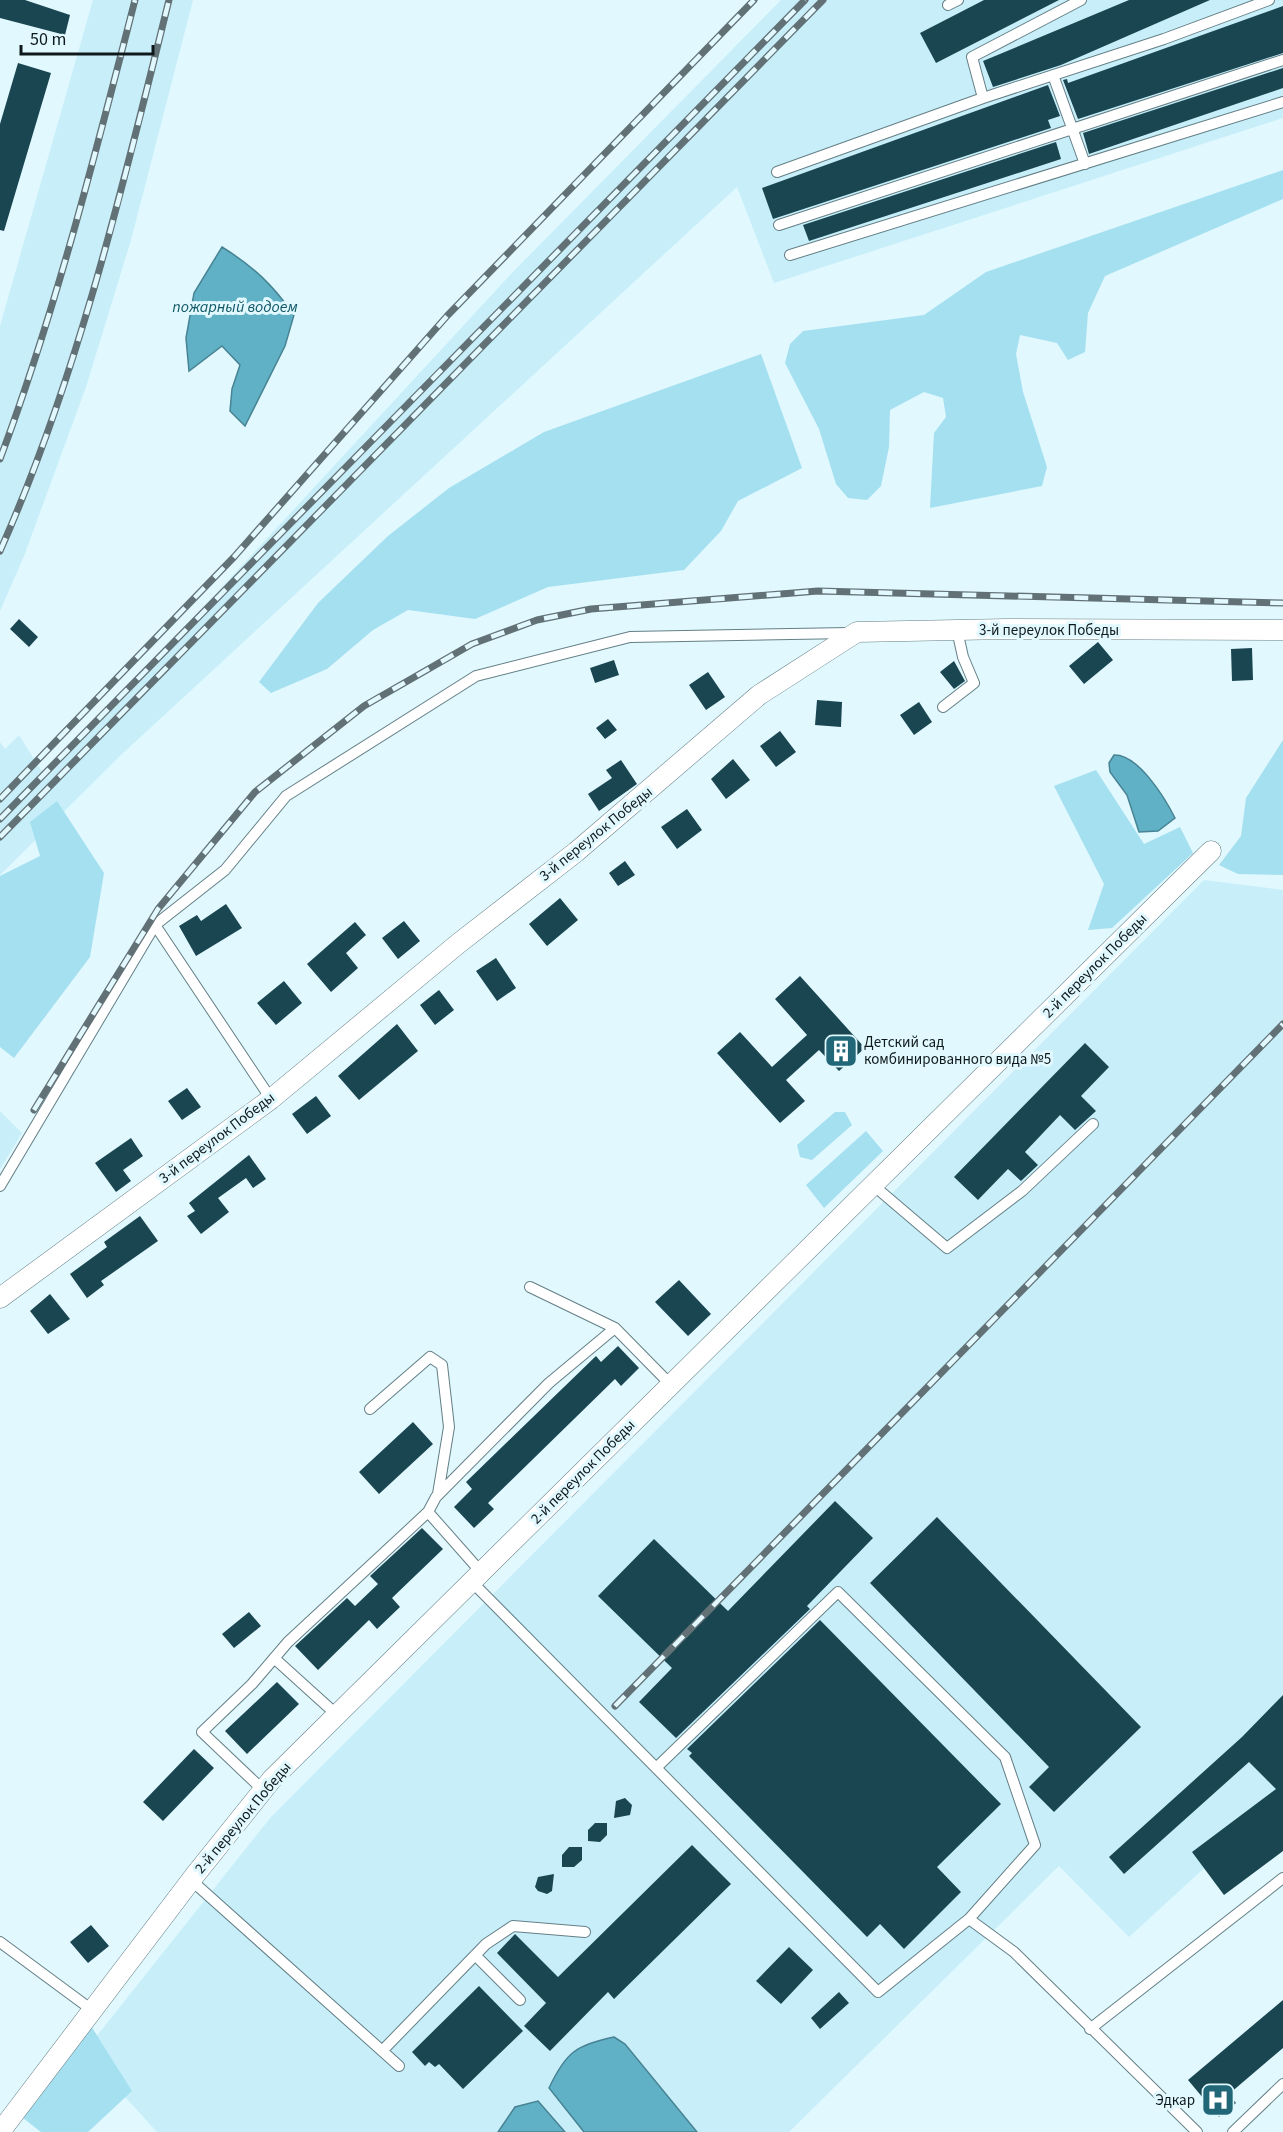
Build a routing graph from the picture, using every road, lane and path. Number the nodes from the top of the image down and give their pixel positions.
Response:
1 (1081, 0) edge
2 (1269, 0) edge
3 (1283, 60) edge
4 (1053, 75) junction
5 (983, 98) junction
6 (1283, 102) edge
7 (1072, 129) junction
8 (1084, 164) junction
9 (777, 172) dead end
10 (779, 225) dead end
11 (790, 255) dead end
12 (957, 630) junction
13 (1283, 630) edge
14 (857, 632) junction
15 (943, 707) dead end
16 (1211, 851) dead end
17 (155, 925) junction
18 (271, 1099) junction
19 (1094, 1124) dead end
20 (873, 1185) junction
21 (0, 1186) edge
22 (530, 1287) dead end
23 (0, 1298) edge
24 (615, 1328) junction
25 (671, 1385) junction
26 (370, 1409) dead end
27 (438, 1494) junction
28 (428, 1512) junction
29 (477, 1577) junction
30 (274, 1658) junction
31 (337, 1715) junction
32 (656, 1768) junction
33 (263, 1790) junction
34 (1283, 1878) edge
35 (191, 1880) junction
36 (969, 1919) junction
37 (585, 1932) dead end
38 (0, 1942) edge
39 (475, 1955) junction
40 (520, 2000) dead end
41 (92, 2010) junction
42 (1090, 2029) junction
43 (382, 2051) junction
44 (399, 2066) dead end
45 (1283, 2084) edge
46 (1190, 2130) edge
47 (0, 2132) edge
48 (1233, 2132) edge

1 - 5 lane
2 - 4 lane
3 - 7 lane
4 - 5 lane
4 - 7 lane
5 - 9 lane
6 - 8 lane
7 - 8 lane
7 - 10 lane
8 - 11 lane
12 - 13 street, 3-й переулок Победы
12 - 14 street, 3-й переулок Победы
12 - 15 lane
14 - 17 lane
14 - 18 street, 3-й переулок Победы
16 - 20 street, 2-й переулок Победы
17 - 18 lane
17 - 21 lane
18 - 23 street, 3-й переулок Победы
19 - 20 lane
20 - 25 street, 2-й переулок Победы
22 - 24 lane
24 - 25 lane
24 - 27 lane
25 - 29 street, 2-й переулок Победы
26 - 27 lane
27 - 28 lane
28 - 29 lane
28 - 30 lane
29 - 31 street, 2-й переулок Победы
29 - 32 lane
30 - 31 lane
30 - 33 lane
31 - 33 street, 2-й переулок Победы
32 - 36 lane
32 - 36 lane
33 - 35 street, 2-й переулок Победы
34 - 42 lane
35 - 41 street, 2-й переулок Победы
35 - 43 lane
36 - 42 lane
37 - 39 lane
38 - 41 lane
39 - 40 lane
39 - 43 lane
41 - 47 street, 2-й переулок Победы
42 - 46 lane
43 - 44 lane
45 - 48 lane

